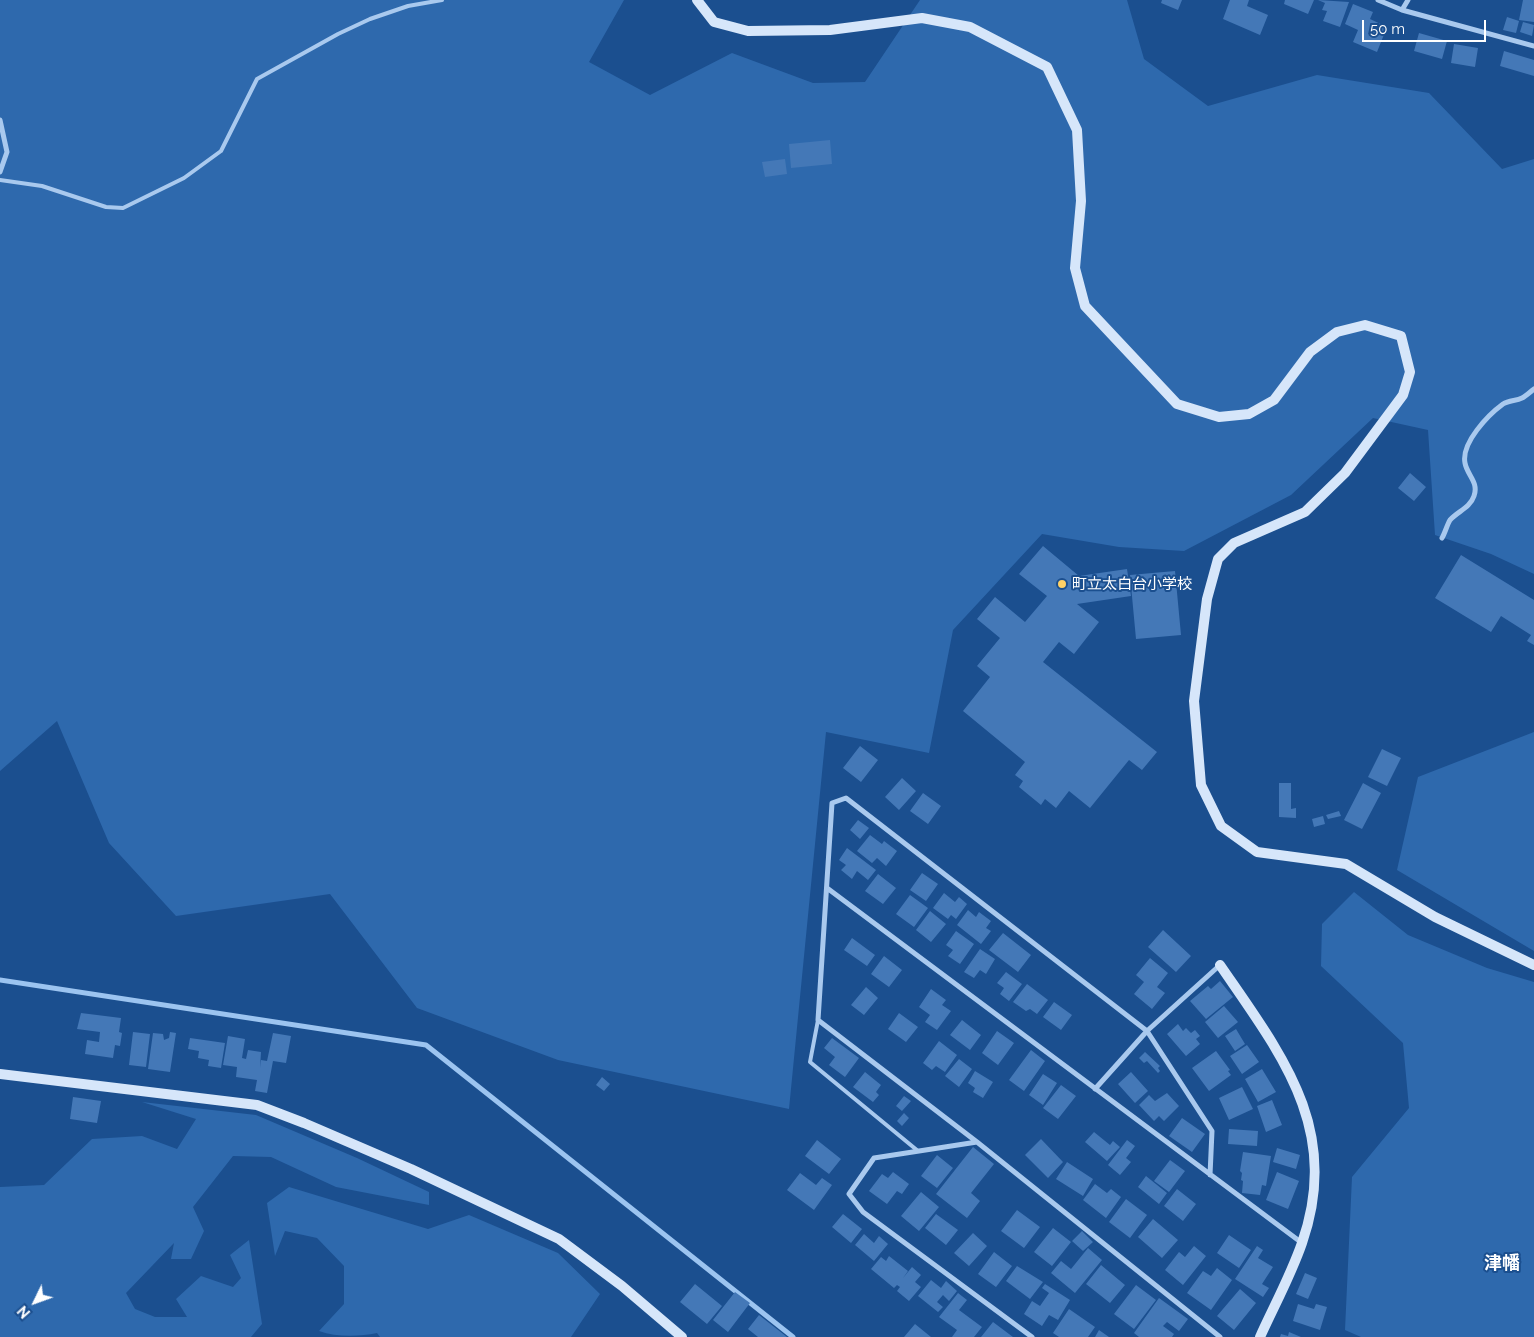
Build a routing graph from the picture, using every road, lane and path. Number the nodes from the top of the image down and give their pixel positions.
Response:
1 (442, 0) edge
2 (698, 0) edge
3 (1378, 0) edge
4 (1408, 0) edge
5 (1402, 10) junction
6 (1534, 46) edge
7 (0, 120) edge
8 (0, 172) edge
9 (0, 180) edge
10 (1534, 388) edge
11 (1442, 538) dead end
12 (827, 888) junction
13 (1220, 965) joint
14 (1534, 965) edge
15 (818, 1020) junction
16 (1147, 1031) junction
17 (0, 1074) edge
18 (1096, 1089) junction
19 (977, 1142) junction
20 (918, 1151) junction
21 (1210, 1175) junction
22 (1302, 1243) junction
23 (682, 1337) edge
24 (1032, 1337) edge
25 (1220, 1337) edge
26 (1260, 1337) edge

1 - 9 lane
2 - 14 street
3 - 5 street
4 - 5 street
5 - 6 street
7 - 8 street
10 - 11 street
12 - 15 street
12 - 16 street
12 - 18 street
13 - 16 street
13 - 22 street
15 - 19 street
15 - 20 lane
16 - 18 street
16 - 21 street
17 - 23 street
18 - 21 street
19 - 20 street
19 - 25 street
20 - 24 street
21 - 22 street
22 - 26 street

